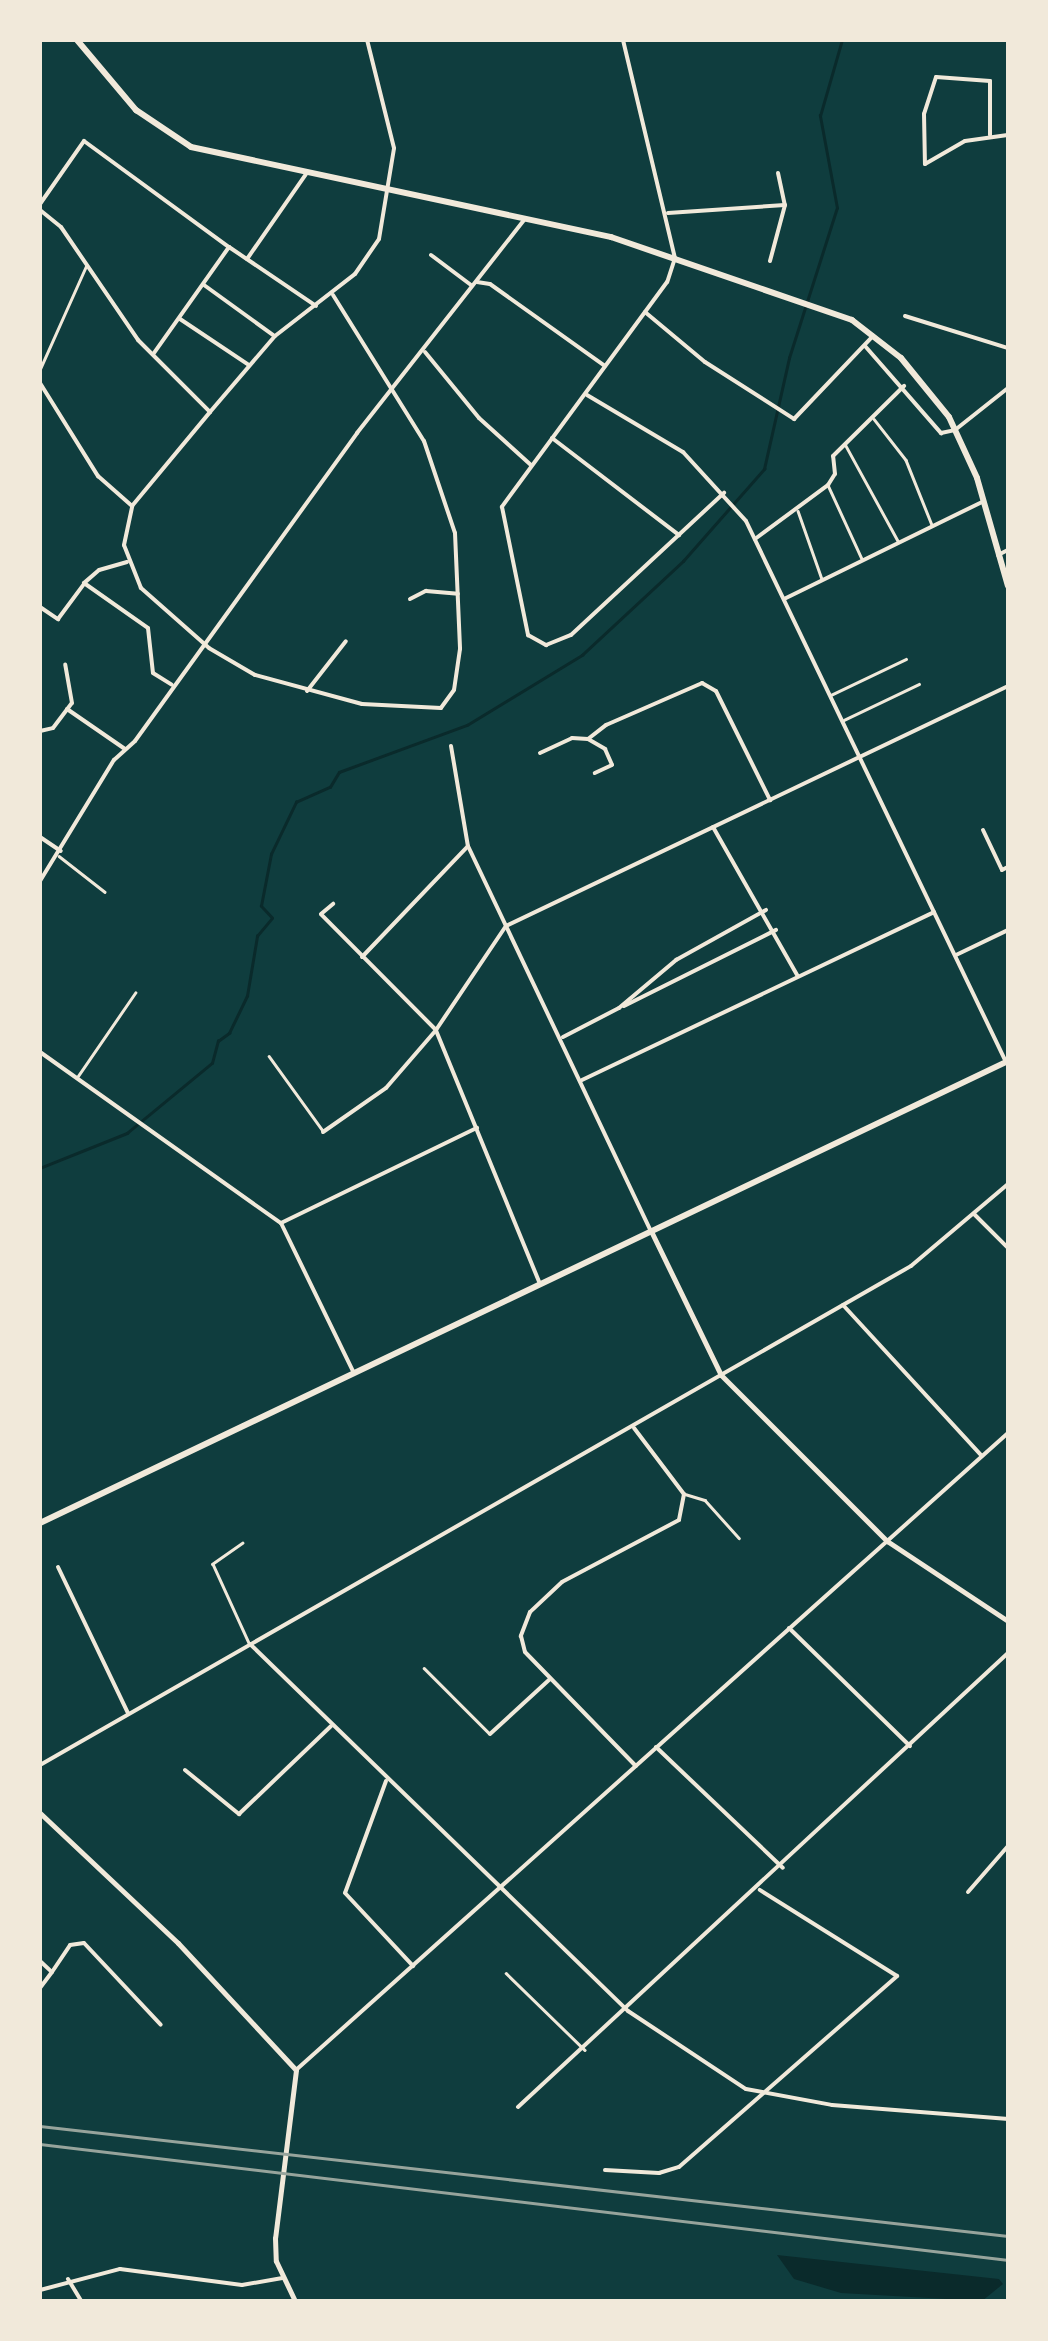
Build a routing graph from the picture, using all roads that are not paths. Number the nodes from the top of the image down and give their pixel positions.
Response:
1 (77, 40) edge
2 (367, 40) edge
3 (622, 40) edge
4 (990, 135) junction
5 (1008, 135) edge
6 (778, 172) dead end
7 (306, 174) junction
8 (392, 191) junction
9 (785, 206) junction
10 (40, 207) edge
11 (668, 214) junction
12 (527, 216) junction
13 (230, 247) junction
14 (431, 255) dead end
15 (676, 258) junction
16 (248, 259) junction
17 (770, 261) dead end
18 (86, 265) junction
19 (474, 283) junction
20 (204, 286) junction
21 (333, 295) junction
22 (317, 307) junction
23 (645, 312) junction
24 (905, 316) dead end
25 (180, 318) junction
26 (874, 335) junction
27 (275, 336) junction
28 (865, 346) junction
29 (1008, 348) edge
30 (425, 352) junction
31 (154, 353) junction
32 (249, 365) junction
33 (605, 366) junction
34 (40, 369) edge
35 (40, 383) edge
36 (904, 386) junction
37 (397, 388) junction
38 (1008, 388) edge
39 (585, 394) junction
40 (210, 412) junction
41 (872, 417) junction
42 (956, 430) junction
43 (552, 438) junction
44 (845, 444) junction
45 (531, 465) junction
46 (828, 486) junction
47 (726, 495) junction
48 (984, 501) junction
49 (132, 506) junction
50 (798, 510) junction
51 (932, 526) junction
52 (681, 536) junction
53 (756, 539) junction
54 (898, 543) junction
55 (1008, 550) edge
56 (998, 555) junction
57 (862, 560) junction
58 (127, 562) junction
59 (822, 580) junction
60 (84, 583) junction
61 (1008, 586) edge
62 (460, 594) junction
63 (410, 599) dead end
64 (784, 599) junction
65 (40, 603) edge
66 (202, 641) junction
67 (346, 641) dead end
68 (906, 659) dead end
69 (65, 665) dead end
70 (919, 684) dead end
71 (172, 685) junction
72 (1008, 686) edge
73 (307, 691) junction
74 (830, 695) junction
75 (66, 709) junction
76 (842, 721) junction
77 (40, 731) edge
78 (588, 740) junction
79 (451, 746) dead end
80 (126, 749) junction
81 (540, 752) dead end
82 (859, 756) junction
83 (595, 773) dead end
84 (770, 800) junction
85 (713, 827) junction
86 (983, 830) dead end
87 (40, 837) edge
88 (468, 846) junction
89 (59, 853) junction
90 (1008, 867) edge
91 (40, 880) edge
92 (105, 892) dead end
93 (333, 904) dead end
94 (766, 910) junction
95 (934, 912) junction
96 (506, 926) junction
97 (776, 930) junction
98 (1008, 930) edge
99 (956, 955) junction
100 (362, 957) junction
101 (797, 975) junction
102 (135, 993) dead end
103 (619, 1008) junction
104 (436, 1030) junction
105 (561, 1038) junction
106 (43, 1054) edge
107 (270, 1056) dead end
108 (1007, 1061) edge
109 (40, 1062) edge
110 (77, 1078) junction
111 (582, 1080) junction
112 (477, 1128) junction
113 (324, 1132) joint
114 (1008, 1184) edge
115 (974, 1214) junction
116 (281, 1223) junction
117 (651, 1231) junction
118 (1008, 1248) edge
119 (540, 1284) junction
120 (843, 1305) junction
121 (354, 1374) junction
122 (721, 1375) junction
123 (634, 1428) junction
124 (1008, 1433) edge
125 (983, 1456) junction
126 (684, 1494) junction
127 (40, 1523) edge
128 (739, 1538) dead end
129 (887, 1541) junction
130 (243, 1543) dead end
131 (58, 1568) dead end
132 (1008, 1621) edge
133 (790, 1628) junction
134 (250, 1644) junction
135 (1008, 1653) edge
136 (424, 1668) dead end
137 (550, 1678) junction
138 (128, 1714) junction
139 (331, 1726) junction
140 (490, 1734) joint
141 (910, 1746) junction
142 (656, 1747) junction
143 (40, 1765) edge
144 (636, 1766) junction
145 (185, 1770) dead end
146 (386, 1781) junction
147 (40, 1813) edge
148 (1008, 1846) edge
149 (783, 1868) junction
150 (498, 1889) junction
151 (760, 1890) junction
152 (968, 1892) dead end
153 (40, 1960) edge
154 (413, 1966) junction
155 (52, 1972) junction
156 (506, 1973) dead end
157 (40, 1988) edge
158 (628, 2011) junction
159 (161, 2026) dead end
160 (584, 2050) junction
161 (296, 2070) junction
162 (762, 2096) junction
163 (518, 2108) dead end
164 (1008, 2119) edge
165 (605, 2170) dead end
166 (282, 2278) junction
167 (68, 2279) junction
168 (40, 2290) edge
169 (81, 2301) edge
170 (296, 2301) edge

1 - 7 main road
2 - 8 street
3 - 11 street
4 - 4 street
4 - 5 street
6 - 9 street
7 - 8 main road
7 - 16 street
8 - 12 main road
8 - 21 street
9 - 11 street
9 - 17 street
10 - 13 street
10 - 18 street
11 - 15 street
12 - 15 main road
12 - 19 street
13 - 16 street
13 - 20 street
14 - 19 street
15 - 23 street
15 - 26 main road
16 - 22 street
18 - 31 street
18 - 34 lane
19 - 30 street
19 - 33 street
20 - 25 street
20 - 27 street
21 - 22 street
21 - 37 street
22 - 27 street
23 - 28 street
23 - 33 street
24 - 29 street
25 - 31 street
25 - 32 street
26 - 28 street
26 - 42 main road
27 - 32 street
28 - 36 street
30 - 37 street
30 - 45 street
31 - 40 street
32 - 40 street
33 - 39 street
35 - 49 street
36 - 41 street
36 - 42 street
37 - 62 street
37 - 66 street
38 - 42 street
39 - 43 street
39 - 47 street
40 - 49 street
41 - 44 street
41 - 51 lane
42 - 48 main road
43 - 45 street
43 - 52 street
44 - 46 street
44 - 54 lane
45 - 52 street
46 - 50 street
46 - 57 lane
47 - 52 street
47 - 53 street
48 - 51 street
48 - 56 main road
49 - 58 street
50 - 53 street
50 - 59 lane
51 - 54 street
53 - 64 street
54 - 57 street
55 - 56 street
56 - 61 main road
57 - 59 street
58 - 60 street
58 - 66 street
59 - 64 street
60 - 65 street
60 - 71 street
62 - 63 street
62 - 73 street
64 - 74 street
66 - 71 street
66 - 73 street
67 - 73 street
68 - 74 lane
69 - 75 street
70 - 76 lane
71 - 80 street
72 - 82 street
74 - 76 street
75 - 77 street
75 - 80 street
76 - 82 street
78 - 81 street
78 - 83 street
78 - 84 street
79 - 88 street
80 - 89 street
82 - 84 street
82 - 95 street
84 - 85 street
85 - 94 street
85 - 96 street
86 - 90 street
87 - 89 street
88 - 96 street
88 - 100 street
89 - 91 street
89 - 92 lane
93 - 100 street
94 - 97 street
94 - 103 street
95 - 99 street
95 - 101 street
96 - 104 street
96 - 105 street
97 - 101 street
97 - 103 street
98 - 99 street
99 - 108 street
100 - 104 street
101 - 111 street
102 - 110 lane
103 - 105 street
104 - 112 street
104 - 113 street
105 - 111 street
106 - 109 street
106 - 110 street
107 - 113 lane
108 - 117 main road
110 - 116 street
111 - 117 street
112 - 116 street
112 - 119 street
114 - 115 street
115 - 118 street
115 - 120 street
116 - 121 street
117 - 119 main road
117 - 122 street
119 - 121 main road
120 - 122 street
120 - 125 street
121 - 127 main road
122 - 123 street
122 - 129 street
123 - 126 street
123 - 134 street
124 - 125 street
125 - 129 street
126 - 128 lane
126 - 137 street
129 - 132 street
129 - 133 street
130 - 134 lane
131 - 138 street
133 - 141 street
133 - 142 street
134 - 138 street
134 - 139 street
135 - 141 street
136 - 140 lane
137 - 140 street
137 - 144 street
138 - 143 street
139 - 145 street
139 - 146 street
141 - 149 street
142 - 144 street
142 - 149 street
144 - 150 street
146 - 150 street
146 - 154 street
147 - 161 street
148 - 152 street
149 - 151 street
150 - 154 street
150 - 158 street
151 - 158 street
151 - 162 street
153 - 155 street
154 - 161 street
155 - 157 street
155 - 159 street
156 - 160 lane
158 - 160 street
158 - 162 street
160 - 163 street
161 - 166 street
162 - 164 street
162 - 165 street
166 - 167 street
166 - 170 street
167 - 168 street
167 - 169 street

